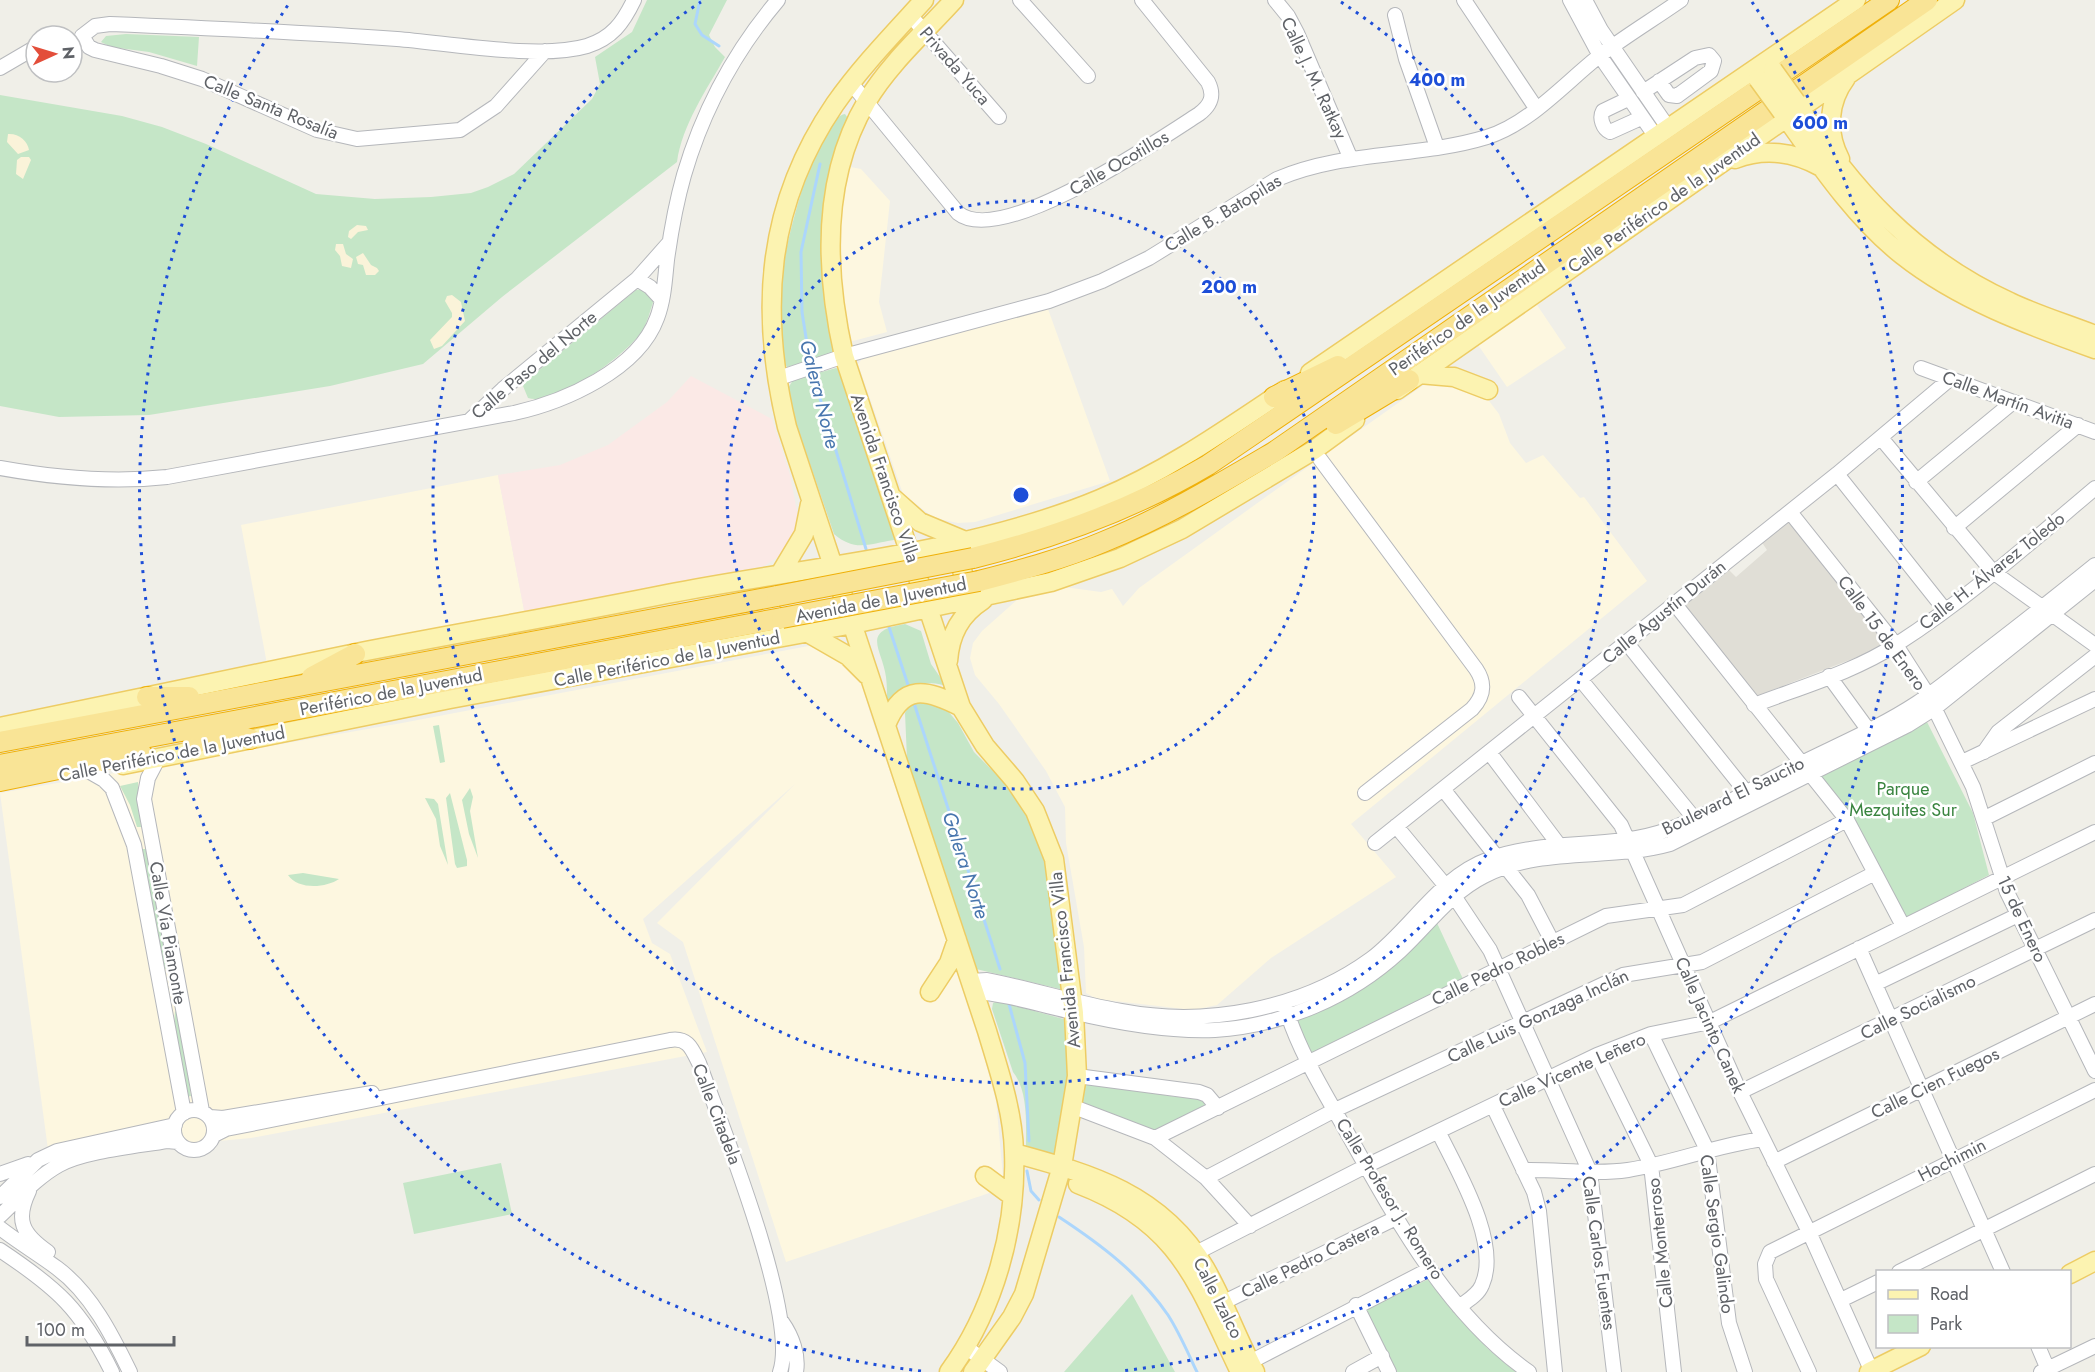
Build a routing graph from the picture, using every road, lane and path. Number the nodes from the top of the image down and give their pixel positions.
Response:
1 (634, 0) edge
2 (778, 0) edge
3 (924, 0) edge
4 (954, 0) edge
5 (1020, 0) edge
6 (1142, 0) edge
7 (1275, 0) edge
8 (1464, 0) edge
9 (1570, 0) edge
10 (1585, 0) edge
11 (1681, 0) edge
12 (1856, 0) edge
13 (1889, 0) edge
14 (1926, 0) edge
15 (1955, 0) edge
16 (910, 15) junction
17 (1395, 15) dead end
18 (926, 31) junction
19 (84, 32) edge
20 (84, 42) edge
21 (1613, 47) junction
22 (545, 51) junction
23 (24, 54) edge
24 (1600, 56) junction
25 (0, 68) edge
26 (1763, 70) junction
27 (1851, 72) junction
28 (1088, 76) dead end
29 (1659, 81) dead end
30 (851, 83) junction
31 (1643, 92) junction
32 (1628, 99) junction
33 (867, 100) junction
34 (1536, 108) junction
35 (1791, 110) junction
36 (999, 117) dead end
37 (1641, 118) junction
38 (1663, 133) junction
39 (1437, 147) junction
40 (1350, 157) junction
41 (1720, 165) junction
42 (1826, 170) junction
43 (1851, 182) junction
44 (670, 242) junction
45 (1920, 257) junction
46 (637, 279) junction
47 (662, 300) junction
48 (1402, 335) junction
49 (2095, 335) edge
50 (2095, 349) edge
51 (844, 356) junction
52 (1921, 368) dead end
53 (1414, 377) junction
54 (776, 379) junction
55 (1950, 379) junction
56 (504, 389) junction
57 (1488, 390) dead end
58 (1274, 397) junction
59 (2013, 402) junction
60 (514, 413) junction
61 (470, 420) junction
62 (2078, 425) junction
63 (2095, 432) edge
64 (1881, 438) junction
65 (1274, 453) junction
66 (1323, 464) dead end
67 (0, 468) edge
68 (1837, 474) junction
69 (1916, 482) junction
70 (2095, 488) edge
71 (890, 494) junction
72 (811, 499) junction
73 (1790, 512) junction
74 (1954, 528) junction
75 (963, 540) junction
76 (910, 552) junction
77 (973, 558) joint
78 (833, 565) junction
79 (2095, 566) edge
80 (1993, 572) junction
81 (780, 574) junction
82 (2095, 580) edge
83 (724, 584) junction
84 (982, 592) junction
85 (777, 596) joint
86 (1674, 603) junction
87 (929, 609) junction
88 (1945, 610) junction
89 (2046, 611) junction
90 (782, 618) joint
91 (853, 624) junction
92 (808, 633) junction
93 (1626, 642) junction
94 (1896, 645) junction
95 (2095, 645) edge
96 (728, 648) junction
97 (355, 654) junction
98 (2095, 656) edge
99 (948, 663) junction
100 (1829, 676) junction
101 (1581, 680) junction
102 (872, 681) junction
103 (298, 685) junction
104 (1928, 695) junction
105 (147, 697) junction
106 (240, 697) junction
107 (1519, 697) dead end
108 (2095, 699) edge
109 (345, 700) junction
110 (1754, 705) junction
111 (961, 707) junction
112 (1935, 708) junction
113 (1536, 716) junction
114 (886, 725) junction
115 (0, 727) edge
116 (1868, 729) junction
117 (250, 739) junction
118 (0, 742) edge
119 (1876, 742) junction
120 (1489, 752) junction
121 (1984, 752) junction
122 (159, 757) junction
123 (1962, 762) junction
124 (2095, 763) edge
125 (0, 765) edge
126 (1805, 769) junction
127 (0, 771) edge
128 (90, 772) junction
129 (0, 781) edge
130 (0, 786) edge
131 (1443, 789) junction
132 (1746, 792) junction
133 (1365, 794) dead end
134 (1694, 818) junction
135 (1985, 818) junction
136 (1847, 820) junction
137 (1396, 826) junction
138 (2095, 832) edge
139 (1627, 838) junction
140 (1376, 843) dead end
141 (1560, 844) junction
142 (1633, 853) junction
143 (1501, 861) junction
144 (1875, 873) junction
145 (2002, 878) junction
146 (1450, 891) junction
147 (1658, 908) junction
148 (2018, 915) junction
149 (2095, 920) edge
150 (1903, 926) junction
151 (957, 940) junction
152 (1553, 943) junction
153 (1859, 948) junction
154 (2036, 950) junction
155 (1684, 966) junction
156 (1500, 969) junction
157 (1875, 984) junction
158 (973, 987) junction
159 (930, 992) dead end
160 (1284, 1002) junction
161 (2095, 1004) edge
162 (1073, 1006) junction
163 (1288, 1016) junction
164 (2069, 1017) junction
165 (1891, 1020) junction
166 (1523, 1022) junction
167 (1710, 1022) junction
168 (1651, 1034) junction
169 (1597, 1055) junction
170 (1309, 1062) junction
171 (2095, 1071) edge
172 (1077, 1076) junction
173 (1548, 1078) junction
174 (413, 1090) junction
175 (1922, 1090) junction
176 (2095, 1090) edge
177 (1740, 1092) junction
178 (1493, 1106) junction
179 (1074, 1107) junction
180 (1218, 1108) junction
181 (1335, 1110) junction
182 (184, 1113) junction
183 (206, 1114) junction
184 (175, 1125) junction
185 (1438, 1133) junction
186 (214, 1135) junction
187 (1155, 1138) junction
188 (1762, 1139) junction
189 (178, 1142) junction
190 (1707, 1150) junction
191 (1014, 1159) junction
192 (38, 1160) junction
193 (1952, 1160) junction
194 (1774, 1162) junction
195 (1366, 1166) junction
196 (1651, 1166) junction
197 (1523, 1170) junction
198 (1061, 1171) junction
199 (1590, 1172) junction
200 (0, 1174) edge
201 (2095, 1174) edge
202 (985, 1176) dead end
203 (1206, 1178) junction
204 (31, 1186) junction
205 (1086, 1187) junction
206 (1012, 1196) junction
207 (0, 1197) edge
208 (1053, 1200) junction
209 (0, 1216) edge
210 (1398, 1217) junction
211 (1250, 1226) junction
212 (0, 1228) edge
213 (1983, 1229) junction
214 (1810, 1234) junction
215 (0, 1250) edge
216 (1189, 1257) junction
217 (2095, 1262) edge
218 (1430, 1269) junction
219 (1903, 1270) edge
220 (2002, 1270) edge
221 (2071, 1274) edge
222 (1876, 1283) edge
223 (73, 1284) junction
224 (1841, 1300) junction
225 (1222, 1303) junction
226 (1356, 1305) junction
227 (1460, 1307) junction
228 (779, 1318) junction
229 (2095, 1346) edge
230 (967, 1348) junction
231 (1919, 1348) edge
232 (2038, 1348) edge
233 (1382, 1356) junction
234 (978, 1365) edge
235 (1248, 1369) edge
236 (2046, 1371) edge
237 (111, 1372) edge
238 (130, 1372) edge
239 (780, 1372) edge
240 (796, 1372) edge
241 (949, 1372) edge
242 (1000, 1372) edge
243 (1353, 1372) edge
244 (1389, 1372) edge
245 (1529, 1372) edge
246 (1555, 1372) edge
247 (1614, 1372) edge
248 (1674, 1372) edge
249 (1744, 1372) edge
250 (1809, 1372) edge
251 (1871, 1372) edge

1 - 22 street
2 - 44 street
3 - 16 main road
4 - 18 main road, Avenida Francisco Villa
5 - 28 street
6 - 33 street, Calle Ocotillos
7 - 40 street, Calle J. M. Ratkay
8 - 34 street
9 - 24 street
10 - 21 street
11 - 21 street, Calle B. Batopilas
12 - 26 main road
13 - 48 highway, Periférico de la Juventud
14 - 65 highway, Periférico de la Juventud
15 - 27 main road, Calle Periférico de la Juventud
16 - 18 street, Privada Yuca
16 - 30 main road
17 - 39 street
18 - 33 main road, Avenida Francisco Villa
18 - 36 street, Privada Yuca
19 - 22 street
20 - 22 street, Calle Santa Rosalía
21 - 24 street, Calle B. Batopilas
21 - 31 street
23 - 25 street
24 - 32 street
24 - 34 street, Calle B. Batopilas
26 - 35 main road, bridge
26 - 38 main road
27 - 35 main road, Calle Periférico de la Juventud
27 - 43 main road
29 - 31 street
30 - 33 street, Calle Ocotillos
30 - 54 main road
31 - 38 street
32 - 37 street
32 - 37 street
33 - 51 main road, Avenida Francisco Villa
34 - 39 street, Calle B. Batopilas
35 - 41 main road, Calle Periférico de la Juventud
35 - 42 main road
35 - 43 main road
37 - 38 street
38 - 58 main road
39 - 40 street, Calle B. Batopilas
40 - 51 street, Calle B. Batopilas
41 - 42 main road
41 - 53 main road, Calle Periférico de la Juventud
42 - 45 main road
43 - 45 main road
44 - 46 street, Calle Paso del Norte
44 - 47 street
45 - 49 main road
45 - 50 main road
46 - 47 street
46 - 56 street, Calle Paso del Norte
47 - 60 street
48 - 58 highway
48 - 77 highway, Periférico de la Juventud
51 - 54 street, Calle B. Batopilas
51 - 71 main road, Avenida Francisco Villa
52 - 55 street, Calle Martín Avitia
53 - 57 main road
53 - 65 highway
53 - 84 main road, Calle Periférico de la Juventud
54 - 72 main road
55 - 59 street, Calle Martín Avitia
55 - 64 street, Calle Agustín Durán
56 - 60 street
56 - 61 street, Calle Paso del Norte
58 - 75 main road
59 - 62 street, Calle Martín Avitia
59 - 69 street
60 - 61 street
61 - 67 street, Calle Paso del Norte
62 - 63 street, Calle Martín Avitia
62 - 74 street
64 - 68 street, Calle Agustín Durán
64 - 69 street
65 - 84 highway, Periférico de la Juventud
66 - 133 street
68 - 73 street, Calle Agustín Durán
68 - 88 street
69 - 74 street
70 - 80 street, Calle H. Álvarez Toledo
71 - 75 main road
71 - 76 main road, Avenida Francisco Villa
72 - 78 main road
72 - 81 main road
73 - 86 street, Calle Agustín Durán
73 - 94 street, Calle 15 de Enero
74 - 80 street
75 - 76 main road
75 - 84 main road
76 - 78 main road
76 - 87 main road, Avenida Francisco Villa
77 - 85 highway, Avenida de la Juventud, bridge
78 - 81 main road
78 - 91 main road
79 - 89 street, Boulevard El Saucito
80 - 88 street, Calle H. Álvarez Toledo
80 - 89 street
81 - 83 main road
82 - 89 street, Boulevard El Saucito
83 - 96 main road
83 - 97 main road
84 - 87 main road, Calle Periférico de la Juventud
84 - 90 highway, Avenida de la Juventud, bridge
84 - 99 main road
85 - 103 highway, Periférico de la Juventud
86 - 93 street, Calle Agustín Durán
86 - 110 street
87 - 91 main road, Calle Periférico de la Juventud
87 - 99 main road, Avenida Francisco Villa
88 - 94 street, Calle H. Álvarez Toledo
89 - 95 street
89 - 104 street, Boulevard El Saucito
89 - 112 street, Boulevard El Saucito
90 - 109 highway, Periférico de la Juventud
91 - 92 main road, Calle Periférico de la Juventud
91 - 102 main road
92 - 96 main road, Calle Periférico de la Juventud
92 - 102 main road
93 - 101 street, Calle Agustín Durán
93 - 132 street
94 - 100 street, Calle H. Álvarez Toledo
94 - 104 street, Calle 15 de Enero
96 - 117 main road, Calle Periférico de la Juventud
97 - 103 highway
97 - 105 main road
98 - 121 street
99 - 111 main road, Avenida Francisco Villa
100 - 110 street, Calle H. Álvarez Toledo
100 - 116 street
101 - 113 street, Calle Agustín Durán
101 - 134 street
102 - 114 main road
103 - 106 highway, Periférico de la Juventud
104 - 112 street, Calle 15 de Enero
104 - 116 street, Boulevard El Saucito
105 - 106 highway
105 - 115 main road
106 - 118 highway, Periférico de la Juventud
107 - 113 street, Calle Jacinto Canek
108 - 121 street
109 - 125 highway, Periférico de la Juventud
109 - 127 highway
110 - 126 street
111 - 114 main road
111 - 162 main road, Avenida Francisco Villa
112 - 119 street, Boulevard El Saucito
112 - 123 street, Calle 15 de Enero
113 - 120 street, Calle Agustín Durán
113 - 139 street, Calle Jacinto Canek
114 - 151 main road
116 - 119 street
116 - 126 street, Boulevard El Saucito
117 - 122 main road, Calle Periférico de la Juventud
117 - 129 highway
119 - 126 street, Boulevard El Saucito
120 - 131 street, Calle Agustín Durán
120 - 141 street
121 - 123 street
122 - 128 main road, Calle Periférico de la Juventud
122 - 183 street, Calle Vía Piamonte
123 - 135 street, 15 de Enero
124 - 135 street
126 - 132 street, Boulevard El Saucito
126 - 136 street
126 - 142 street, Boulevard El Saucito
128 - 130 main road, Calle Periférico de la Juventud
128 - 182 street, Calle Vía Piamonte
131 - 137 street, Calle Agustín Durán
131 - 143 street
132 - 134 street, Boulevard El Saucito
134 - 139 street, Boulevard El Saucito
135 - 145 street, 15 de Enero
136 - 144 street
136 - 147 street, Calle Pedro Robles
137 - 140 street, Calle Agustín Durán
137 - 146 street, Calle Carlos Fuentes
138 - 145 street, Calle Vicente Leñero
139 - 141 street, Boulevard El Saucito
139 - 142 street, Calle Jacinto Canek
141 - 143 street, Boulevard El Saucito
142 - 143 street, Boulevard El Saucito
142 - 147 street, Calle Jacinto Canek
143 - 146 street, Boulevard El Saucito
143 - 152 street
144 - 150 street
144 - 155 street, Calle Luis Gonzaga Inclán
145 - 148 street, 15 de Enero
145 - 150 street, Calle Vicente Leñero
146 - 156 street, Calle Carlos Fuentes
146 - 160 street, Boulevard El Saucito
146 - 163 street, Boulevard El Saucito
147 - 152 street, Calle Pedro Robles
147 - 155 street, Calle Jacinto Canek
148 - 154 street, 15 de Enero
148 - 157 street
149 - 154 street, Calle Socialismo
150 - 153 street, Calle Vicente Leñero
151 - 158 main road
151 - 159 main road
152 - 156 street, Calle Pedro Robles
153 - 157 street
153 - 167 street, Calle Vicente Leñero
154 - 164 street, 15 de Enero
154 - 165 street, Calle Socialismo
155 - 166 street, Calle Luis Gonzaga Inclán
155 - 167 street, Calle Jacinto Canek
156 - 166 street, Calle Carlos Fuentes
156 - 170 street, Calle Pedro Robles
157 - 165 street
158 - 162 street, Boulevard El Saucito
158 - 191 main road
160 - 162 street, Boulevard El Saucito
160 - 163 street, Calle Profesor J. Romero
161 - 164 street, Calle Cien Fuegos
162 - 163 street, Boulevard El Saucito
162 - 172 main road, Avenida Francisco Villa
163 - 170 street, Calle Profesor J. Romero
164 - 171 street, 15 de Enero
164 - 175 street, Calle Cien Fuegos
165 - 175 street
165 - 177 street, Calle Socialismo
166 - 173 street, Calle Carlos Fuentes
166 - 181 street, Calle Luis Gonzaga Inclán
167 - 168 street, Calle Vicente Leñero
167 - 177 street, Calle Jacinto Canek
168 - 169 street, Calle Vicente Leñero
168 - 190 street, Calle Sergio Galindo
169 - 173 street, Calle Vicente Leñero
169 - 196 street, Calle Monterroso
170 - 180 street, Calle Pedro Robles
170 - 181 street, Calle Profesor J. Romero
172 - 179 main road, Avenida Francisco Villa
172 - 180 street
173 - 178 street, Calle Vicente Leñero
173 - 199 street, Calle Carlos Fuentes
174 - 183 street, Calle Citadela
174 - 186 street, Calle Citadela
174 - 228 street, Calle Citadela
175 - 193 street
175 - 194 street, Calle Cien Fuegos
176 - 193 street, Hochimin
177 - 188 street, Calle Jacinto Canek
178 - 185 street, Calle Vicente Leñero
178 - 197 street
179 - 187 street
179 - 198 main road, Avenida Francisco Villa
180 - 187 street, Calle Pedro Robles
181 - 195 street, Calle Profesor J. Romero
181 - 203 street, Calle Luis Gonzaga Inclán
182 - 183 street
182 - 184 street
183 - 186 street
184 - 189 street
184 - 192 street
185 - 195 street, Calle Vicente Leñero
185 - 227 street
186 - 189 street
187 - 203 street
188 - 190 street
188 - 194 street, Calle Jacinto Canek
189 - 204 street
190 - 196 street
190 - 249 street, Calle Sergio Galindo
191 - 198 main road, Calle Izalco
191 - 206 main road
192 - 200 street
192 - 207 street
193 - 213 street
193 - 214 street, Hochimin
194 - 214 street, Calle Jacinto Canek
195 - 210 street, Calle Profesor J. Romero
195 - 211 street, Calle Vicente Leñero
196 - 199 street
196 - 248 street, Calle Monterroso
197 - 199 street
197 - 246 street
198 - 205 main road, Calle Izalco
198 - 208 main road, Avenida Francisco Villa
198 - 216 main road, Calle Izalco
199 - 247 street, Calle Carlos Fuentes
201 - 213 street
202 - 206 main road
203 - 211 street
204 - 209 street
204 - 223 street
205 - 208 main road
205 - 216 main road, Calle Izalco
206 - 230 main road
208 - 234 main road, Avenida Francisco Villa
210 - 218 street, Calle Profesor J. Romero
210 - 225 street, Calle Pedro Castera
211 - 216 street, Calle Vicente Leñero
212 - 223 street
213 - 219 street
213 - 220 street
214 - 224 street, Calle Jacinto Canek
214 - 250 street, Hochimin
215 - 237 street
216 - 225 main road, Calle Izalco
216 - 235 main road, Calle Izalco
217 - 221 main road
218 - 226 street
218 - 227 street, Calle Profesor J. Romero
222 - 224 street
223 - 238 street
224 - 251 street, Calle Jacinto Canek
225 - 235 main road, Calle Izalco
226 - 233 street
226 - 235 street
227 - 245 street, Calle Profesor J. Romero
228 - 239 street
228 - 240 street
229 - 236 street
230 - 234 street
230 - 241 main road
231 - 251 main road
232 - 236 street
233 - 243 street
233 - 244 street
234 - 242 street

